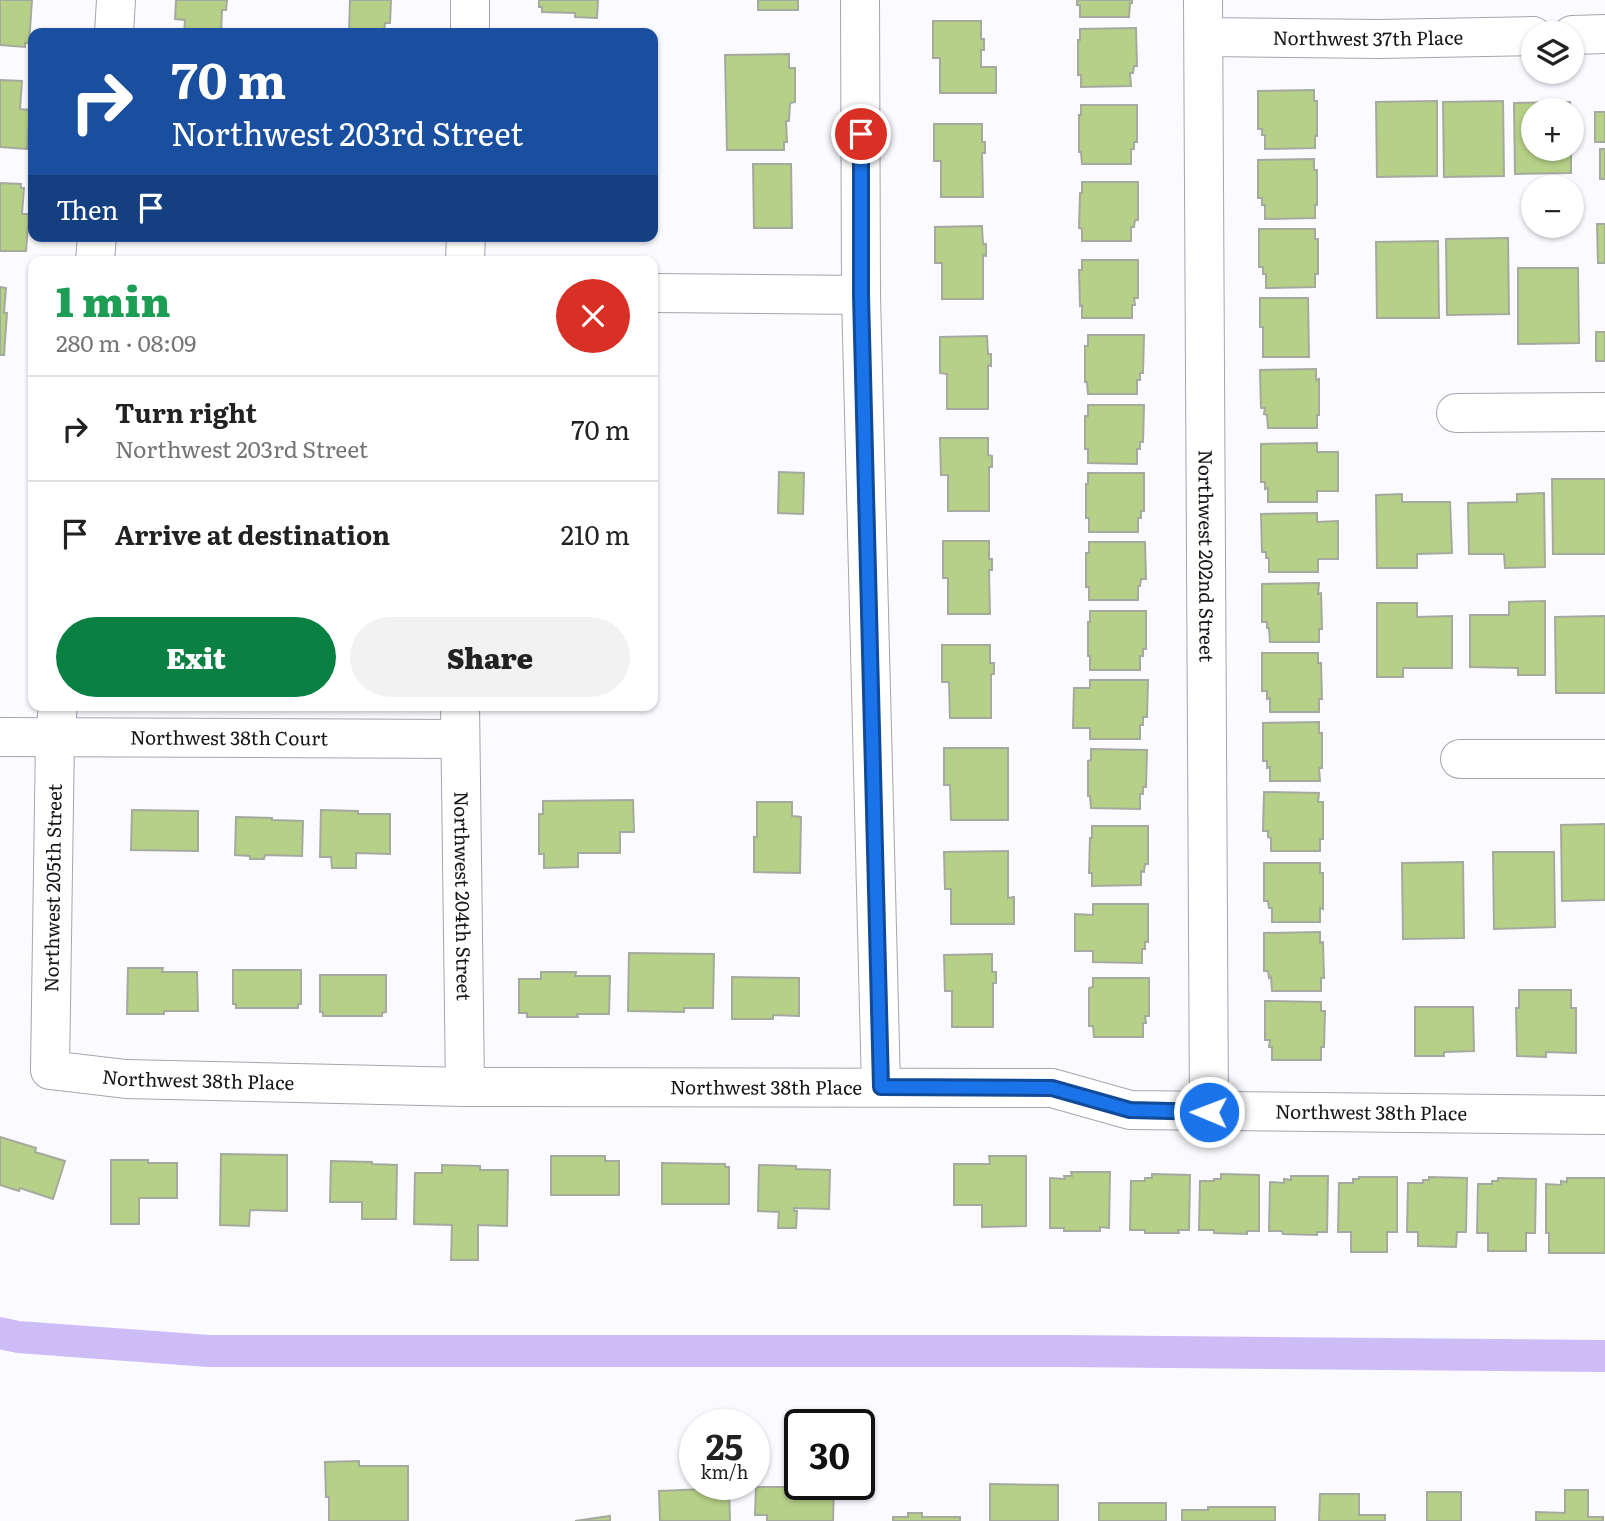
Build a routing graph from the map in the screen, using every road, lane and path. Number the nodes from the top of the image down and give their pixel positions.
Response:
1 (116, 0) edge
2 (470, 0) edge
3 (860, 0) edge
4 (1203, 0) edge
5 (114, 28) edge
6 (470, 28) edge
7 (1605, 34) edge
8 (1584, 35) edge
9 (1521, 36) edge
10 (1203, 37) junction
11 (658, 293) edge
12 (861, 295) junction
13 (1456, 412) dead end
14 (1605, 412) edge
15 (57, 722) edge
16 (459, 722) edge
17 (0, 737) edge
18 (1461, 759) dead end
19 (1605, 759) edge
20 (50, 1070) joint
21 (464, 1087) junction
22 (881, 1087) junction
23 (1209, 1112) junction
24 (1605, 1115) edge

1 - 5 street
2 - 6 street
3 - 12 street
4 - 10 street, Northwest 202nd Street
7 - 8 street
9 - 10 street, Northwest 37th Place
10 - 23 street, Northwest 202nd Street
11 - 12 street
12 - 22 street
13 - 14 street
15 - 16 street, Northwest 38th Court
15 - 17 street, Northwest 38th Court
15 - 20 street, Northwest 205th Street
16 - 21 street, Northwest 204th Street
18 - 19 street
20 - 21 street, Northwest 38th Place
21 - 22 street, Northwest 38th Place
22 - 23 street, Northwest 38th Place
23 - 24 street, Northwest 38th Place

